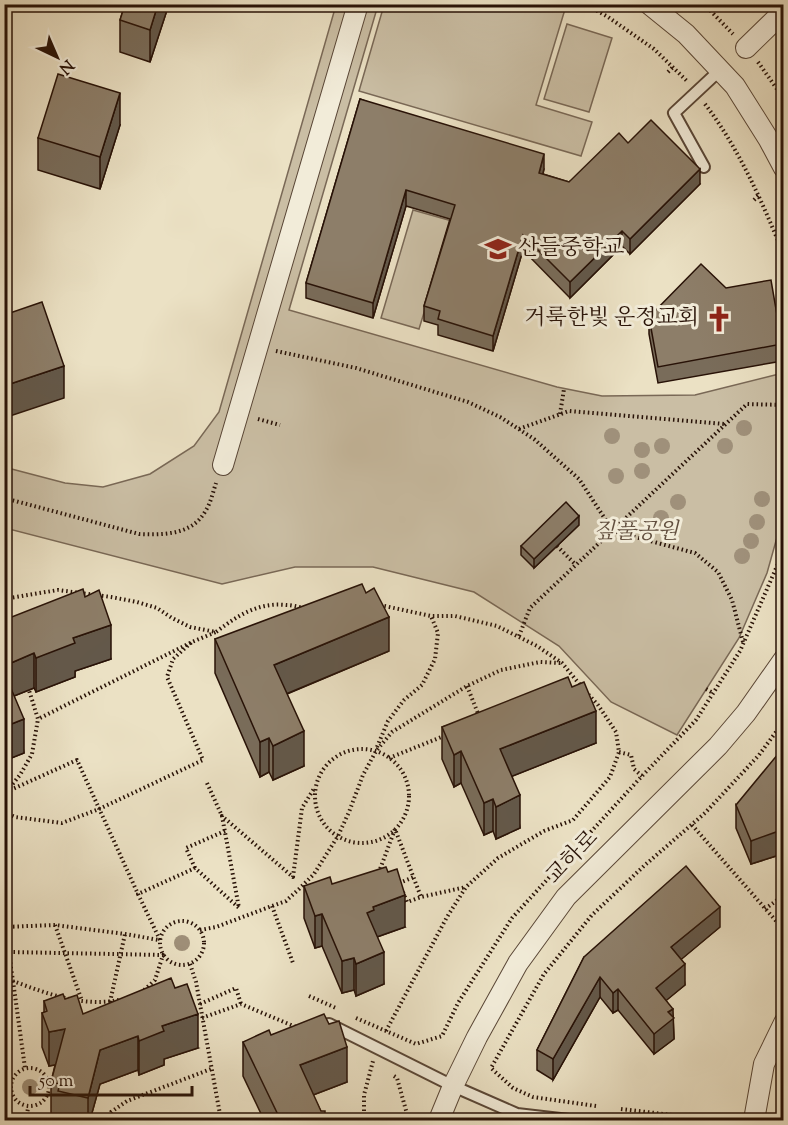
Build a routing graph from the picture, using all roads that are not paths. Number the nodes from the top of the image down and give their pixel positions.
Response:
1 (358, 4) edge
2 (649, 4) edge
3 (783, 11) edge
4 (746, 48) dead end
5 (720, 70) junction
6 (704, 167) dead end
7 (783, 168) edge
8 (223, 465) road end
9 (783, 660) edge
10 (326, 1023) edge
11 (783, 1023) edge
12 (453, 1086) junction
13 (439, 1120) edge
14 (569, 1120) edge
15 (754, 1120) edge

1 - 8 street
2 - 5 street
3 - 4 street
5 - 6 lane
5 - 7 street
9 - 12 street, 교하로
10 - 12 lane
11 - 15 street
12 - 13 street, 교하로
12 - 14 lane

